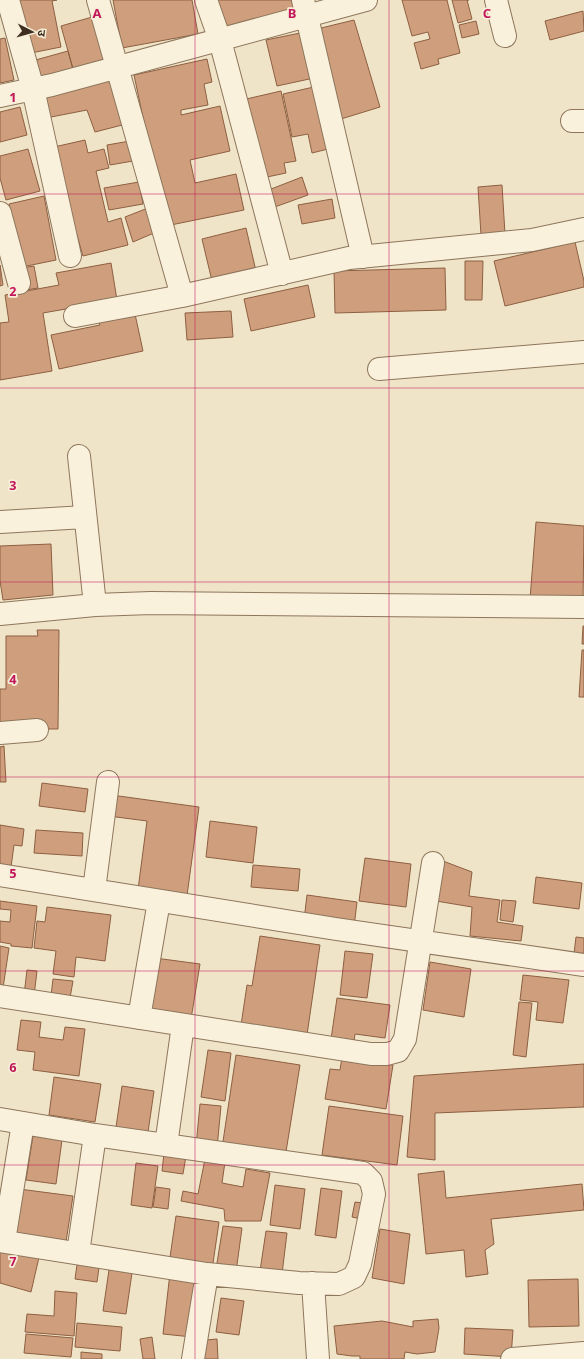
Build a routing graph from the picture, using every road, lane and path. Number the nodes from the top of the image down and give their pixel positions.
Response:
1 (8, 0) edge
2 (98, 0) edge
3 (206, 0) edge
4 (366, 0) edge
5 (496, 0) edge
6 (306, 8) edge
7 (505, 36) dead end
8 (220, 40) junction
9 (118, 68) junction
10 (33, 89) junction
11 (0, 96) edge
12 (0, 213) edge
13 (584, 229) edge
14 (70, 256) dead end
15 (363, 256) junction
16 (282, 274) junction
17 (19, 283) dead end
18 (182, 296) junction
19 (74, 316) dead end
20 (584, 352) edge
21 (379, 369) dead end
22 (79, 456) dead end
23 (85, 517) junction
24 (0, 522) edge
25 (95, 605) junction
26 (584, 607) edge
27 (0, 614) edge
28 (37, 730) dead end
29 (0, 733) edge
30 (108, 782) dead end
31 (433, 863) dead end
32 (0, 875) edge
33 (94, 890) junction
34 (159, 901) junction
35 (420, 941) junction
36 (584, 965) edge
37 (0, 996) edge
38 (139, 1018) junction
39 (183, 1025) junction
40 (0, 1119) edge
41 (23, 1123) junction
42 (95, 1135) junction
43 (166, 1145) junction
44 (2, 1241) edge
45 (78, 1253) junction
46 (207, 1274) junction
47 (313, 1283) junction
48 (584, 1353) edge
49 (524, 1358) edge
50 (193, 1359) edge
51 (318, 1359) edge

1 - 10 street
2 - 9 street
3 - 8 street
4 - 6 street
5 - 7 street
6 - 8 street
6 - 15 street
8 - 9 street
8 - 16 street
9 - 10 street
9 - 18 street
10 - 11 street
10 - 14 street
12 - 17 street
13 - 15 street
15 - 16 street
16 - 18 street
18 - 19 street
20 - 21 street
22 - 23 street
23 - 24 street
23 - 25 street
25 - 26 street
25 - 27 street
28 - 29 street
30 - 33 street
31 - 35 street
32 - 33 street
33 - 34 street
34 - 35 street
34 - 38 street
35 - 36 street
35 - 39 street
37 - 38 street
38 - 39 street
39 - 43 street
40 - 41 street
41 - 42 street
41 - 44 street
42 - 43 street
42 - 45 street
43 - 47 street
44 - 45 street
45 - 46 street
46 - 47 street
46 - 50 street
47 - 51 street
48 - 49 street

